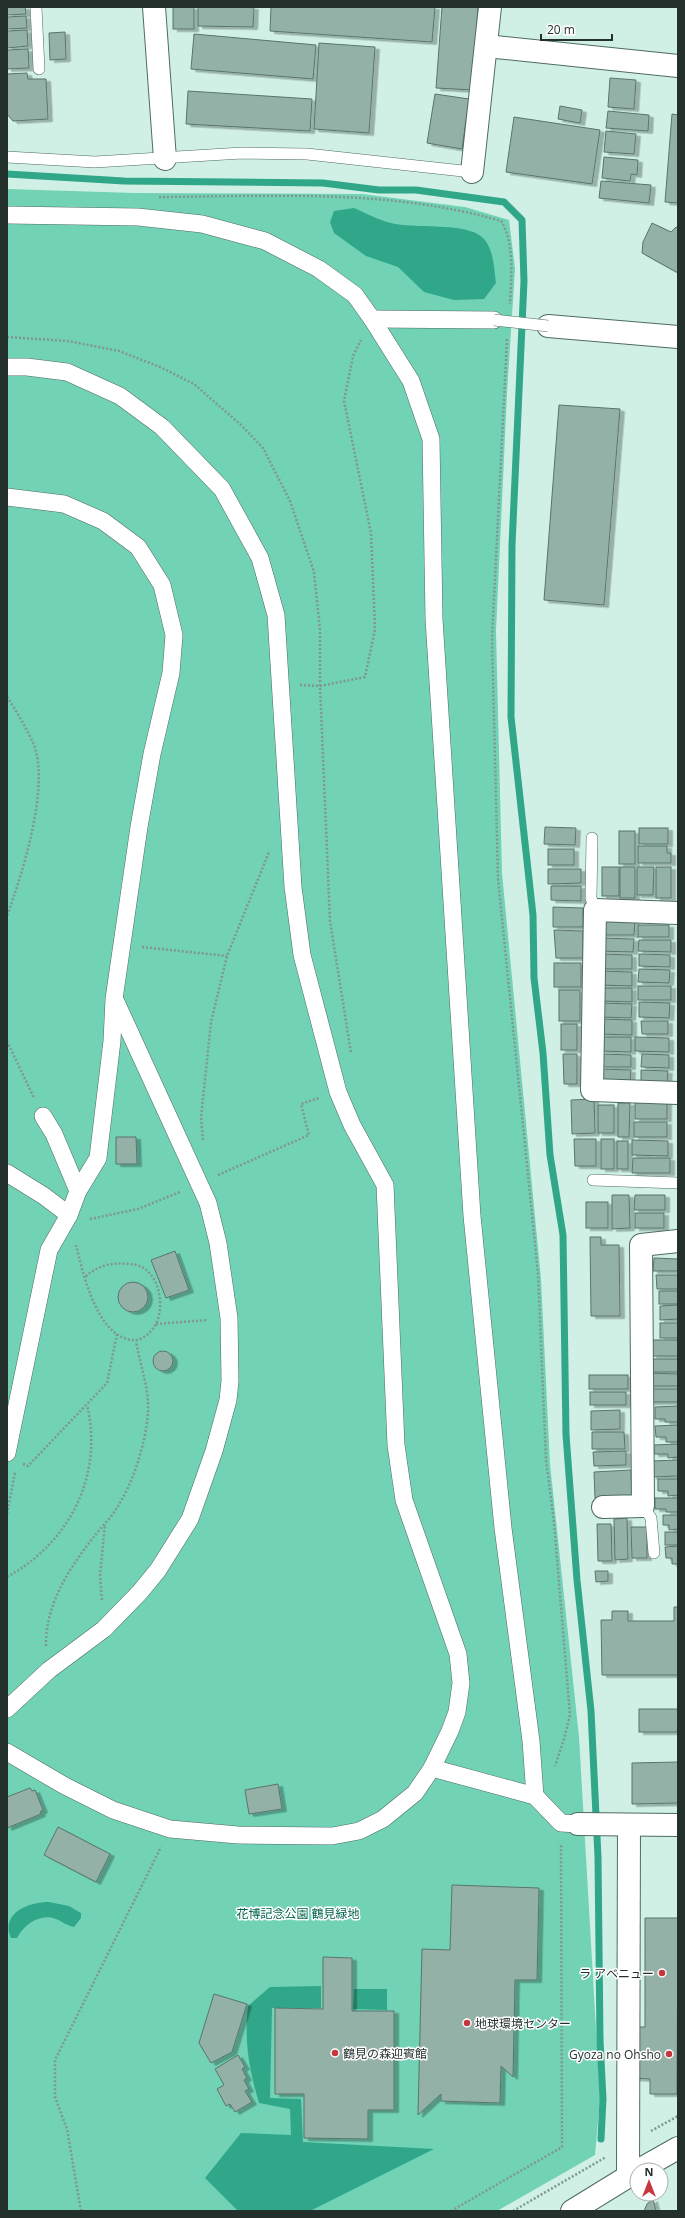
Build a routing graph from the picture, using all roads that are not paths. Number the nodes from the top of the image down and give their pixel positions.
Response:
1 (36, 7) edge
2 (154, 7) edge
3 (490, 7) edge
4 (486, 46) junction
5 (678, 66) edge
6 (39, 69) dead end
7 (7, 157) edge
8 (165, 159) junction
9 (472, 172) joint
10 (7, 214) edge
11 (372, 318) junction
12 (494, 320) joint
13 (548, 326) joint
14 (678, 337) edge
15 (7, 367) edge
16 (7, 497) edge
17 (592, 838) dead end
18 (595, 910) junction
19 (678, 913) edge
20 (114, 999) junction
21 (678, 1093) edge
22 (43, 1116) road end
23 (7, 1173) edge
24 (593, 1180) dead end
25 (678, 1183) edge
26 (78, 1191) junction
27 (69, 1215) junction
28 (678, 1241) edge
29 (12, 1458) edge
30 (643, 1506) junction
31 (603, 1507) dead end
32 (654, 1553) dead end
33 (7, 1709) edge
34 (7, 1752) edge
35 (432, 1768) junction
36 (535, 1796) junction
37 (570, 1823) joint
38 (622, 1825) junction
39 (678, 1825) edge
40 (678, 2148) edge
41 (635, 2162) edge
42 (654, 2162) edge
43 (629, 2177) edge
44 (572, 2211) edge

1 - 6 lane
2 - 8 street
3 - 4 street
4 - 5 street
4 - 9 street
7 - 8 lane
8 - 9 lane
10 - 11 street
11 - 12 street
11 - 36 street
12 - 13 lane, bridge
13 - 14 street
15 - 35 street
16 - 20 street
17 - 18 lane
18 - 19 street
18 - 21 street
20 - 26 street
20 - 33 street
22 - 26 street
23 - 27 street
24 - 25 lane
26 - 27 street
27 - 29 street
28 - 30 street
30 - 31 street
30 - 32 lane
34 - 35 street
35 - 36 street
36 - 37 street
37 - 38 street
38 - 39 street
38 - 41 street
40 - 42 street
43 - 44 street

